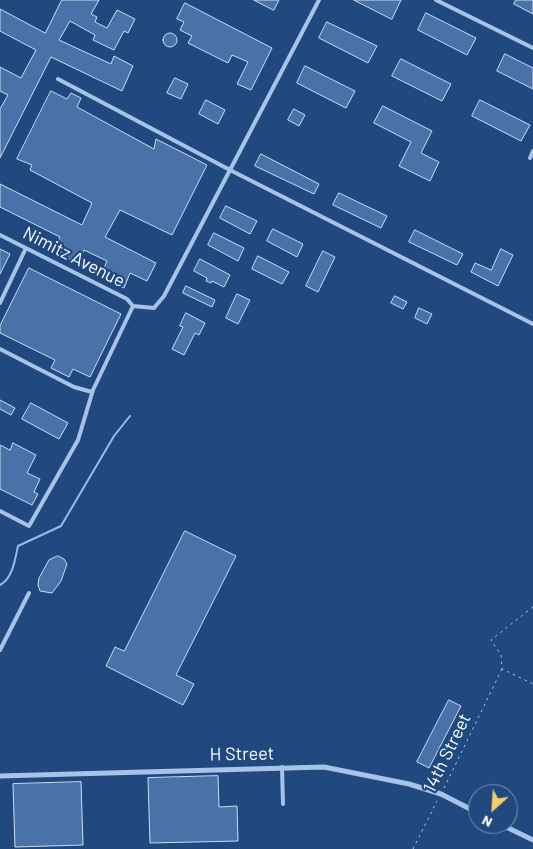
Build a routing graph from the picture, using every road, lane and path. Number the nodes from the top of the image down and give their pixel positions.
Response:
1 (319, 0) edge
2 (436, 0) edge
3 (533, 48) edge
4 (58, 79) dead end
5 (533, 151) edge
6 (530, 158) dead end
7 (230, 170) junction
8 (0, 235) edge
9 (26, 248) junction
10 (0, 303) edge
11 (133, 306) junction
12 (533, 324) edge
13 (0, 349) edge
14 (92, 392) junction
15 (0, 511) edge
16 (29, 593) dead end
17 (533, 607) edge
18 (0, 650) edge
19 (502, 669) junction
20 (533, 684) edge
21 (282, 767) junction
22 (0, 776) edge
23 (440, 794) junction
24 (283, 804) dead end
25 (468, 808) edge
26 (518, 833) edge
27 (533, 840) edge
28 (413, 849) edge

1 - 7 lane
2 - 3 lane
4 - 7 lane
5 - 6 lane
7 - 11 lane
7 - 12 lane
8 - 9 lane, Nimitz Avenue
9 - 10 lane
9 - 11 lane, Nimitz Avenue
11 - 14 lane
13 - 14 lane
14 - 15 lane
16 - 18 lane
17 - 19 path
19 - 20 path
19 - 23 path, 14th Street
21 - 22 street, H Street
21 - 23 street, H Street
21 - 24 lane
23 - 25 street, H Street
23 - 28 path, 14th Street
26 - 27 street

